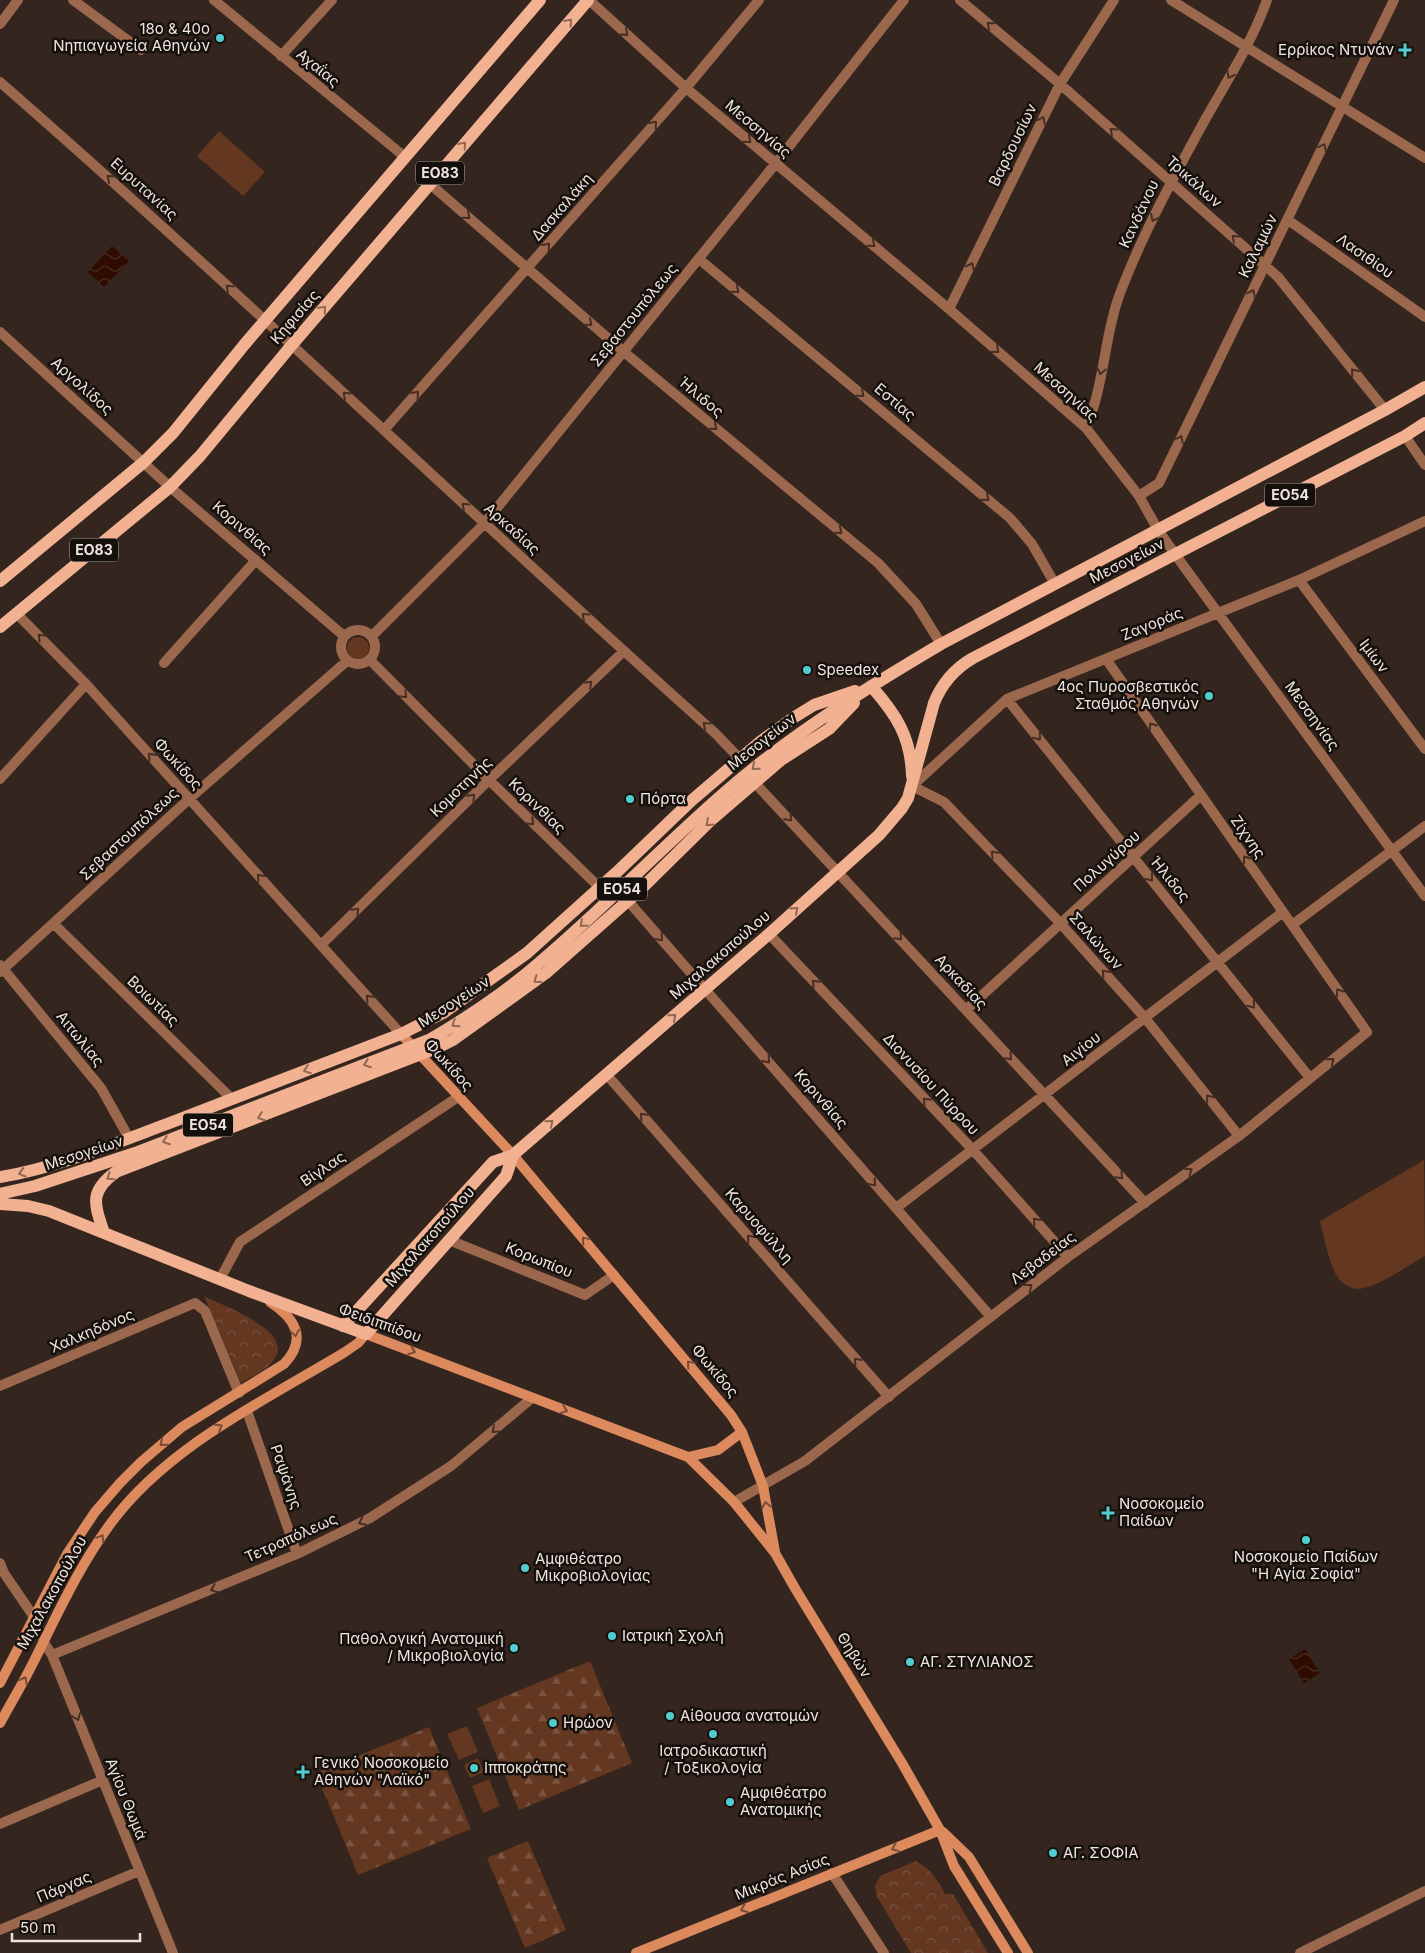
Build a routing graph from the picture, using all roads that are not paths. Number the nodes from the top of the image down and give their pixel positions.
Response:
1 (18, 0) edge
2 (73, 0) edge
3 (214, 0) edge
4 (332, 0) edge
5 (540, 0) edge
6 (588, 0) edge
7 (759, 0) edge
8 (904, 0) edge
9 (960, 0) edge
10 (1114, 0) edge
11 (1172, 0) edge
12 (1267, 0) edge
13 (1394, 0) edge
14 (0, 24) edge
15 (1246, 46) junction
16 (141, 50) dead end
17 (280, 56) junction
18 (0, 82) edge
19 (1060, 84) junction
20 (686, 88) junction
21 (1342, 108) junction
22 (405, 157) junction
23 (1425, 158) edge
24 (776, 163) junction
25 (1171, 182) junction
26 (430, 184) junction
27 (1288, 220) junction
28 (699, 259) junction
29 (1265, 266) junction
30 (527, 269) junction
31 (949, 309) junction
32 (1425, 317) edge
33 (265, 321) junction
34 (0, 332) edge
35 (291, 346) junction
36 (624, 352) junction
37 (1425, 387) edge
38 (1385, 410) junction
39 (1425, 423) edge
40 (1086, 428) junction
41 (384, 430) junction
42 (1405, 436) junction
43 (144, 462) junction
44 (1425, 465) edge
45 (170, 486) junction
46 (1139, 496) junction
47 (1425, 522) edge
48 (484, 524) junction
49 (1158, 530) junction
50 (1174, 554) junction
51 (256, 560) junction
52 (1300, 580) junction
53 (0, 581) edge
54 (1055, 584) junction
55 (1217, 613) junction
56 (17, 614) junction
57 (0, 628) edge
58 (344, 636) junction
59 (372, 636) junction
60 (941, 644) junction
61 (624, 651) junction
62 (1106, 659) junction
63 (370, 660) junction
64 (347, 661) junction
65 (164, 663) dead end
66 (86, 684) junction
67 (872, 686) junction
68 (1007, 699) junction
69 (826, 723) junction
70 (1425, 749) edge
71 (740, 759) junction
72 (0, 779) edge
73 (489, 780) junction
74 (756, 782) junction
75 (912, 786) junction
76 (1201, 795) junction
77 (189, 799) junction
78 (1425, 826) edge
79 (1392, 851) junction
80 (1134, 858) junction
81 (838, 871) junction
82 (600, 888) junction
83 (1425, 896) edge
84 (628, 901) junction
85 (1283, 912) junction
86 (54, 924) junction
87 (1061, 924) junction
88 (1292, 925) junction
89 (769, 934) junction
90 (321, 945) junction
91 (1218, 963) junction
92 (1, 969) edge
93 (705, 990) junction
94 (966, 1010) junction
95 (1145, 1018) junction
96 (1367, 1032) joint
97 (401, 1034) junction
98 (416, 1051) junction
99 (607, 1075) junction
100 (1310, 1078) junction
101 (1045, 1095) junction
102 (458, 1097) junction
103 (232, 1099) junction
104 (1239, 1136) junction
105 (129, 1138) junction
106 (973, 1150) junction
107 (513, 1155) junction
108 (0, 1177) edge
109 (0, 1194) edge
110 (1145, 1202) junction
111 (0, 1204) edge
112 (896, 1208) junction
113 (104, 1233) junction
114 (449, 1240) junction
115 (1068, 1257) junction
116 (614, 1275) junction
117 (220, 1279) junction
118 (249, 1291) junction
119 (991, 1317) junction
120 (343, 1326) junction
121 (366, 1334) junction
122 (0, 1386) edge
123 (239, 1393) junction
124 (889, 1397) junction
125 (532, 1398) junction
126 (247, 1410) junction
127 (742, 1432) junction
128 (688, 1457) junction
129 (763, 1486) junction
130 (734, 1502) junction
131 (775, 1553) junction
132 (297, 1554) junction
133 (1, 1570) edge
134 (34, 1616) junction
135 (43, 1641) junction
136 (52, 1655) junction
137 (0, 1683) edge
138 (0, 1723) edge
139 (103, 1780) junction
140 (0, 1824) edge
141 (940, 1830) junction
142 (139, 1871) junction
143 (832, 1873) junction
144 (1425, 1891) edge
145 (0, 1930) edge
146 (173, 1953) edge
147 (636, 1953) edge
148 (884, 1953) edge
149 (1008, 1953) edge
150 (1028, 1953) edge
151 (1300, 1953) edge

1 - 14 street
2 - 16 street
3 - 17 street, Αχαΐας
4 - 17 street
5 - 22 main road, Κηφισίας / ΕΟ83
6 -> 20 street, Μεσσηνίας
26 -> 6 main road, Κηφισίας / ΕΟ83
7 - 20 street, Δασκαλάκη
8 - 24 street, Σεβαστουπόλεως
19 -> 9 street, Τρικάλων
10 - 19 street, Βαρδουσίων
11 - 15 street
12 - 15 street, Κανδάνου
13 - 21 street, Καλαμών
15 - 21 street
15 -> 25 street, Κανδάνου
17 - 22 street, Αχαΐας
33 -> 18 street, Ευρυτανίας
25 -> 19 street, Τρικάλων
31 -> 19 street, Βαρδουσίων
20 -> 24 street, Μεσσηνίας
30 -> 20 street, Δασκαλάκη
21 - 23 street
27 -> 21 street, Καλαμών
22 - 33 main road, Κηφισίας / ΕΟ83
24 - 28 street, Σεβαστουπόλεως
24 -> 31 street, Μεσσηνίας
29 -> 25 street, Τρικάλων
25 -> 40 street, Κανδάνου
26 -> 30 street, Ήλιδος
35 -> 26 main road, Κηφισίας / ΕΟ83
27 - 29 street, Καλαμών
27 - 32 street, Λασιθίου
28 - 36 street, Σεβαστουπόλεως
28 -> 54 street, Εστίας
38 -> 29 street, Τρικάλων
46 -> 29 street, Καλαμών
30 -> 36 street, Ήλιδος
41 -> 30 street, Δασκαλάκη
31 -> 40 street, Μεσσηνίας
33 - 35 street, Αρκαδίας
33 - 43 main road, Κηφισίας / ΕΟ83
34 - 43 street, Αργολίδος
41 -> 35 street, Αρκαδίας
35 - 45 main road, Κηφισίας / ΕΟ83
36 - 48 street, Σεβαστουπόλεως
36 -> 60 street, Ήλιδος
37 - 38 main road, Μεσογείων / ΕΟ54
38 - 49 main road, Μεσογείων / ΕΟ54
39 - 42 main road, Μεσογείων / ΕΟ54
40 - 46 street, Μεσσηνίας
48 -> 41 street, Αρκαδίας
42 - 44 street
42 - 50 main road, Μεσογείων / ΕΟ54
43 - 45 street, Κορινθίας
43 - 53 main road, Κηφισίας / ΕΟ83
45 - 51 street, Κορινθίας
45 - 56 main road, Κηφισίας / ΕΟ83
46 - 49 street, Μεσσηνίας
47 - 52 street, Ζαγοράς
48 - 59 street, Σεβαστουπόλεως
61 -> 48 street, Αρκαδίας
49 - 50 street, Μεσσηνίας
49 - 54 main road, Μεσογείων / ΕΟ54
50 - 55 street, Μεσσηνίας
50 - 75 main road, Μεσογείων / ΕΟ54
51 - 58 street, Κορινθίας
51 - 65 street
52 - 55 street, Ζαγοράς
52 - 70 street, Ιμίων
54 - 60 main road, Μεσογείων / ΕΟ54
55 - 62 street, Ζαγοράς
55 - 79 street, Μεσσηνίας
56 - 57 main road, Κηφισίας / ΕΟ83
66 -> 56 street, Φωκίδος
58 - 59 street
58 - 64 street
59 - 63 street
60 - 67 main road, Μεσογείων / ΕΟ54
71 -> 61 street, Αρκαδίας
73 -> 61 street, Κομοτηνής
62 - 68 street, Ζαγοράς
76 -> 62 street, Ζίχνης
63 - 64 street
63 -> 73 street, Κορινθίας
64 - 77 street, Σεβαστουπόλεως
66 - 72 street
77 -> 66 street, Φωκίδος
67 - 69 main road, ΕΟ54
67 - 71 main road, Μεσογείων / ΕΟ54
67 - 75 main road
68 - 75 street, Ζαγοράς
68 -> 80 street, Ήλιδος
69 - 74 main road, Μεσογείων / ΕΟ54
69 -> 98 main road, Μεσογείων / ΕΟ54
71 - 82 main road, Μεσογείων / ΕΟ54
73 -> 82 street, Κορινθίας
90 -> 73 street, Κομοτηνής
74 -> 81 street, Αρκαδίας
74 -> 84 main road, Μεσογείων / ΕΟ54
75 - 81 main road, Μιχαλακοπούλου / ΕΟ54
87 -> 75 street, Σαλώνων
76 - 80 street, Πολυγύρου
85 -> 76 street, Ζίχνης
77 - 86 street, Σεβαστουπόλεως
90 -> 77 street, Φωκίδος
78 - 79 street
79 - 83 street, Μεσσηνίας
79 - 88 street
80 - 87 street, Πολυγύρου
80 -> 91 street, Ήλιδος
89 -> 81 main road, Μιχαλακοπούλου / ΕΟ54
81 -> 94 street, Αρκαδίας
82 - 97 main road, Μεσογείων / ΕΟ54
84 -> 93 street, Κορινθίας
84 -> 98 main road, Μεσογείων / ΕΟ54
85 - 88 street, Ζίχνης
85 - 91 street, Αιγίου
86 - 92 street, Σεβαστουπόλεως
86 - 103 street, Βοιωτίας
87 - 94 street, Πολυγύρου
95 -> 87 street, Σαλώνων
96 -> 88 street, Ζίχνης
89 - 93 main road, Μιχαλακοπούλου / ΕΟ54
106 -> 89 street, Διονυσίου Πύρρου
97 -> 90 street, Φωκίδος
91 - 95 street, Αιγίου
91 -> 100 street, Ήλιδος
92 - 105 street, Αιτωλίας
99 -> 93 main road, Μιχαλακοπούλου / ΕΟ54
93 -> 112 street, Κορινθίας
94 -> 101 street, Αρκαδίας
95 - 101 street, Αιγίου
104 -> 95 street, Σαλώνων
100 -> 96 street, Λεβαδείας
97 - 98 street, Φωκίδος
97 -> 103 main road, Μεσογείων / ΕΟ54
98 - 102 street, Φωκίδος
98 -> 109 main road, Μεσογείων / ΕΟ54
98 -> 113 main road, Μεσογείων / ΕΟ54
107 -> 99 main road, Μιχαλακοπούλου / ΕΟ54
124 -> 99 street, Καρυοφύλλη
100 - 104 street, Λεβαδείας
101 - 106 street, Αιγίου
101 -> 110 street, Αρκαδίας
102 - 107 street, Φωκίδος
102 - 117 street, Βίγλας
103 - 105 main road, Μεσογείων / ΕΟ54
110 -> 104 street, Λεβαδείας
105 -> 108 main road, Μεσογείων / ΕΟ54
106 - 112 street, Αιγίου
115 -> 106 street, Διονυσίου Πύρρου
107 - 114 main road, Μιχαλακοπούλου / ΕΟ54
116 -> 107 street, Φωκίδος
107 - 120 main road, ΕΟ54
110 - 115 street, Λεβαδείας
111 - 113 main road, Φειδιππίδου
112 - 119 street, Κορινθίας
113 - 117 main road, Φειδιππίδου
114 - 116 street, Κορωπίου
114 - 121 main road, Μιχαλακοπούλου / ΕΟ54
119 -> 115 street, Λεβαδείας
127 -> 116 street, Φωκίδος
117 - 118 main road, Φειδιππίδου
118 - 120 main road, Φειδιππίδου
118 -> 123 street, Μιχαλακοπούλου
119 - 124 street, Λεβαδείας
120 - 121 main road, Φειδιππίδου
121 -> 125 street, Φειδιππίδου
121 - 126 street, Μιχαλακοπούλου
122 - 123 street, Χαλκηδόνος
123 -> 134 street, Μιχαλακοπούλου
124 - 129 street, Λεβαδείας
125 -> 128 street, Φειδιππίδου
125 -> 132 street, Τετραπόλεως
126 - 132 street, Ραψάνης
135 -> 126 street, Μιχαλακοπούλου
127 - 128 street
127 - 129 street, Φωκίδος
128 - 130 street, Φειδιππίδου
129 - 130 street, Λεβαδείας
131 -> 129 street, Φωκίδος
130 - 131 street, Θηβών
131 - 141 street, Θηβών
132 -> 136 street, Τετραπόλεως
133 - 134 street
134 - 137 street, Μιχαλακοπούλου
135 - 136 street
138 -> 135 street, Μιχαλακοπούλου
136 -> 139 street, Αγίου Θωμά
139 - 140 street
139 - 142 street, Αγίου Θωμά
141 -> 143 street, Μικράς Ασίας
141 - 149 street, Θηβών
141 - 150 street, Θηβών
142 - 145 street, Πάργας
142 - 146 street, Αγίου Θωμά
143 -> 147 street, Μικράς Ασίας
143 - 148 street
144 - 151 street

